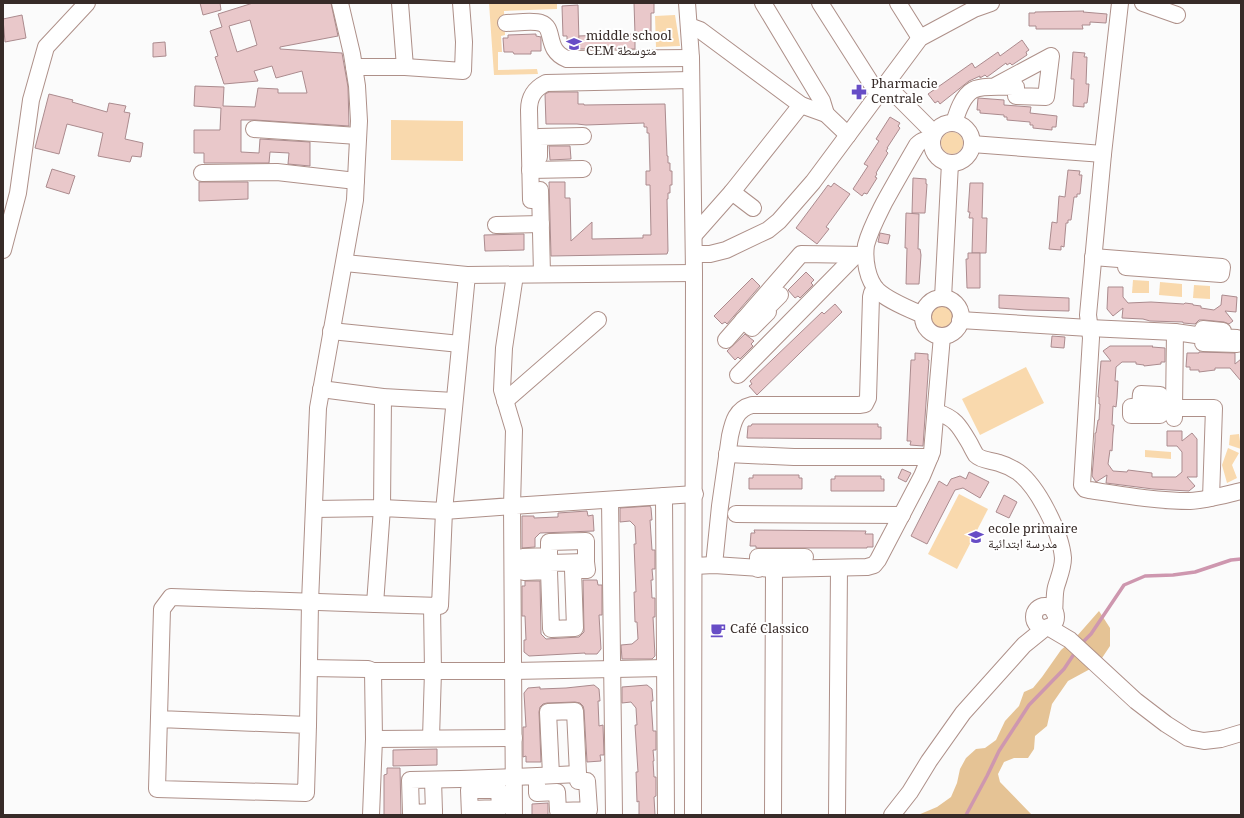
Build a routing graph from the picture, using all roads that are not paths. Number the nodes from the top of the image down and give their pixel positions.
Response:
1 (87, 3) edge
2 (340, 3) edge
3 (400, 3) edge
4 (462, 3) edge
5 (687, 3) edge
6 (763, 3) edge
7 (820, 3) edge
8 (898, 3) edge
9 (1120, 3) edge
10 (1143, 3) edge
11 (981, 5) edge
12 (1176, 15) dead end
13 (506, 23) dead end
14 (689, 26) junction
15 (920, 38) junction
16 (691, 58) junction
17 (354, 67) junction
18 (405, 68) junction
19 (691, 80) junction
20 (996, 86) dead end
21 (882, 89) junction
22 (801, 105) junction
23 (826, 114) junction
24 (954, 123) junction
25 (254, 129) dead end
26 (848, 135) junction
27 (358, 136) junction
28 (583, 136) dead end
29 (933, 137) junction
30 (972, 144) junction
31 (1005, 146) junction
32 (1050, 150) junction
33 (1103, 154) junction
34 (950, 163) junction
35 (583, 169) dead end
36 (535, 170) junction
37 (202, 173) dead end
38 (356, 181) junction
39 (732, 192) junction
40 (754, 208) dead end
41 (541, 224) junction
42 (496, 225) dead end
43 (694, 235) junction
44 (3, 250) edge
45 (694, 254) junction
46 (861, 255) junction
47 (1093, 258) junction
48 (1126, 260) junction
49 (344, 264) junction
50 (694, 273) junction
51 (515, 274) junction
52 (542, 274) junction
53 (466, 275) junction
54 (875, 288) junction
55 (943, 298) junction
56 (923, 315) junction
57 (598, 320) dead end
58 (960, 320) junction
59 (1089, 328) junction
60 (331, 331) junction
61 (1175, 332) junction
62 (942, 336) junction
63 (1234, 338) edge
64 (726, 340) dead end
65 (460, 344) junction
66 (738, 375) dead end
67 (321, 389) junction
68 (383, 397) junction
69 (454, 400) junction
70 (505, 401) junction
71 (1140, 407) dead end
72 (1179, 408) junction
73 (1214, 411) junction
74 (936, 412) junction
75 (727, 454) junction
76 (930, 457) junction
77 (1212, 469) junction
78 (1241, 491) edge
79 (694, 494) junction
80 (664, 496) junction
81 (1211, 498) junction
82 (610, 500) junction
83 (512, 506) junction
84 (382, 508) junction
85 (314, 509) junction
86 (444, 511) junction
87 (736, 514) dead end
88 (902, 515) junction
89 (518, 564) junction
90 (714, 565) junction
91 (694, 566) junction
92 (758, 568) junction
93 (839, 568) junction
94 (862, 568) junction
95 (774, 569) junction
96 (310, 602) junction
97 (375, 604) junction
98 (432, 606) junction
99 (1047, 618) junction
100 (309, 668) junction
101 (613, 668) junction
102 (665, 668) junction
103 (373, 671) junction
104 (433, 671) junction
105 (518, 671) junction
106 (159, 719) junction
107 (308, 725) junction
108 (1241, 733) edge
109 (431, 738) junction
110 (514, 738) junction
111 (374, 739) junction
112 (578, 774) junction
113 (544, 776) junction
114 (514, 778) junction
115 (433, 780) junction
116 (614, 808) edge
117 (434, 814) edge
118 (371, 815) edge
119 (514, 815) edge
120 (666, 815) edge
121 (693, 815) edge
122 (773, 815) edge
123 (837, 815) edge
124 (892, 815) edge

1 - 44 street
2 - 17 street
3 - 18 street
4 - 18 street
5 - 14 street
6 - 23 street
7 - 21 street
8 - 15 street
9 - 33 street
10 - 12 street
11 - 15 street
13 - 16 street
14 - 16 street
14 - 22 street
15 - 21 street
16 - 19 street
17 - 18 street
17 - 27 street
19 - 36 street
19 - 43 street
20 - 24 street
21 - 26 street
21 - 29 street
22 - 23 street
22 - 39 street
23 - 26 street
24 - 29 street
24 - 30 street
25 - 27 street
26 - 45 street
27 - 38 street
28 - 36 street
29 - 34 street
29 - 46 street
30 - 31 street
30 - 34 street
31 - 32 street
31 - 32 street
32 - 33 street
33 - 47 street
34 - 55 street
35 - 36 street
36 - 41 street
37 - 38 street
38 - 49 street
39 - 40 street
39 - 43 street
41 - 42 street
41 - 52 street
43 - 45 street
45 - 50 street
46 - 54 street
46 - 64 street
46 - 66 street
47 - 48 street
47 - 59 street
48 - 48 street
49 - 53 street
49 - 60 street
50 - 52 street
50 - 79 street
51 - 52 street
51 - 53 street
51 - 70 street
53 - 65 street
54 - 56 street
54 - 75 street
55 - 56 street
55 - 58 street
56 - 62 street
57 - 70 street
58 - 59 street
58 - 62 street
59 - 61 street
59 - 81 street
60 - 65 street
60 - 67 street
61 - 63 street
61 - 72 street
62 - 74 street
65 - 69 street
67 - 68 street
67 - 85 street
68 - 69 street
68 - 84 street
69 - 86 street
70 - 83 street
71 - 72 street
72 - 73 street
73 - 77 street
73 - 77 street
74 - 76 street
74 - 99 street
75 - 76 street
75 - 90 street
76 - 88 street
77 - 81 street
78 - 81 street
79 - 80 street
79 - 91 street
80 - 82 street
80 - 102 street
82 - 83 street
82 - 101 street
83 - 86 street
83 - 89 street
84 - 85 street
84 - 86 street
84 - 97 street
85 - 96 street
86 - 98 street
87 - 88 street
88 - 94 street
89 - 89 street
89 - 105 street
90 - 91 street
90 - 92 street
91 - 121 street
92 - 94 street
92 - 95 street
93 - 94 street
93 - 95 street
93 - 123 street
95 - 122 street
96 - 97 street
96 - 100 street
96 - 106 street
97 - 98 street
98 - 104 street
99 - 108 street
99 - 124 street
100 - 103 street
100 - 107 street
101 - 102 street
101 - 105 street
101 - 116 street
102 - 120 street
103 - 104 street
103 - 111 street
104 - 105 street
104 - 109 street
105 - 110 street
106 - 107 street
106 - 107 street
109 - 110 street
109 - 111 street
110 - 114 street
111 - 118 street
112 - 113 street
112 - 113 street
112 - 113 street
113 - 114 street
114 - 115 street
114 - 119 street
115 - 117 street
115 - 117 street

